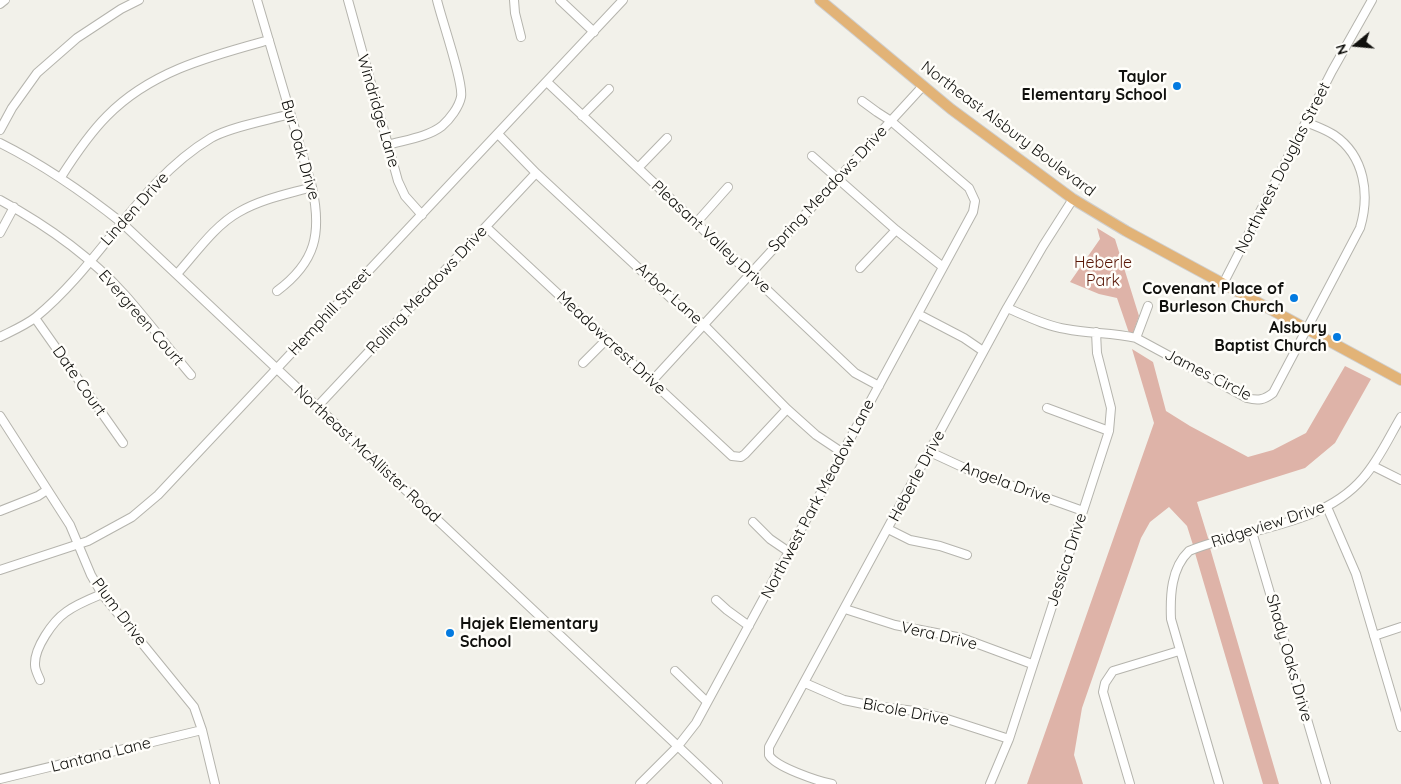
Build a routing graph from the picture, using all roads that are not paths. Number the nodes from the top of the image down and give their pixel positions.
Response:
1 (5, 0) edge
2 (139, 0) edge
3 (257, 0) edge
4 (348, 0) edge
5 (437, 0) edge
6 (514, 0) edge
7 (560, 0) edge
8 (623, 0) edge
9 (820, 0) edge
10 (1372, 0) edge
11 (0, 4) edge
12 (594, 32) junction
13 (521, 37) dead end
14 (269, 40) junction
15 (546, 82) junction
16 (923, 86) junction
17 (608, 89) dead end
18 (862, 101) dead end
19 (290, 114) junction
20 (582, 116) junction
21 (891, 121) junction
22 (1306, 122) junction
23 (0, 130) edge
24 (498, 134) junction
25 (668, 138) dead end
26 (0, 144) edge
27 (388, 145) junction
28 (812, 156) dead end
29 (638, 168) junction
30 (536, 173) junction
31 (61, 177) junction
32 (838, 179) junction
33 (312, 187) junction
34 (728, 187) dead end
35 (1073, 199) junction
36 (0, 200) edge
37 (14, 208) junction
38 (422, 215) junction
39 (122, 223) junction
40 (696, 223) junction
41 (486, 227) junction
42 (896, 230) junction
43 (0, 233) edge
44 (90, 260) junction
45 (943, 267) junction
46 (860, 268) dead end
47 (177, 274) junction
48 (750, 274) junction
49 (1223, 284) junction
50 (277, 291) dead end
51 (1148, 306) dead end
52 (1007, 308) junction
53 (918, 314) junction
54 (35, 318) junction
55 (704, 325) junction
56 (1307, 330) junction
57 (1096, 332) junction
58 (0, 337) edge
59 (1136, 338) junction
60 (607, 339) junction
61 (984, 351) junction
62 (583, 363) dead end
63 (277, 369) junction
64 (191, 376) dead end
65 (1401, 380) edge
66 (652, 381) junction
67 (879, 386) junction
68 (317, 407) junction
69 (1047, 408) dead end
70 (787, 409) junction
71 (1401, 417) edge
72 (1, 420) edge
73 (1109, 431) junction
74 (124, 444) dead end
75 (930, 452) junction
76 (843, 453) junction
77 (1373, 466) junction
78 (1401, 480) edge
79 (48, 490) junction
80 (1327, 507) junction
81 (0, 511) edge
82 (1083, 511) junction
83 (754, 522) dead end
84 (888, 529) junction
85 (1252, 532) junction
86 (78, 545) junction
87 (789, 552) junction
88 (967, 555) dead end
89 (0, 570) edge
90 (102, 594) junction
91 (716, 600) dead end
92 (845, 609) junction
93 (749, 626) junction
94 (1401, 627) edge
95 (1374, 636) junction
96 (1179, 651) junction
97 (1032, 664) junction
98 (675, 671) dead end
99 (40, 680) dead end
100 (805, 683) junction
101 (707, 702) junction
102 (1401, 728) edge
103 (202, 730) junction
104 (1009, 739) junction
105 (678, 746) junction
106 (0, 779) edge
107 (215, 784) edge
108 (640, 784) edge
109 (718, 784) edge
110 (832, 784) edge
111 (990, 784) edge
112 (1130, 784) edge
113 (1219, 784) edge
114 (1326, 784) edge

1 - 11 street
2 - 23 street
3 - 14 street, Bur Oak Drive
4 - 27 street, Windridge Lane
5 - 27 street
6 - 13 street
7 - 12 street
8 - 12 street, Hemphill Street
9 - 16 main road, Northeast Alsbury Boulevard
10 - 22 street, Northwest Douglas Street
12 - 15 street, Hemphill Street
14 - 19 street, Bur Oak Drive
14 - 31 street
15 - 20 street, Pleasant Valley Drive
15 - 24 street, Hemphill Street
16 - 21 street, Spring Meadows Drive
16 - 35 main road, Northeast Alsbury Boulevard
17 - 20 street
18 - 21 street
19 - 33 street, Bur Oak Drive
19 - 39 street, Linden Drive
20 - 29 street, Pleasant Valley Drive
21 - 32 street, Spring Meadows Drive
21 - 45 street, Northwest Park Meadow Lane
22 - 49 street, Northwest Douglas Street
22 - 56 street, James Circle
24 - 30 street, Arbor Lane
24 - 38 street, Hemphill Street
25 - 29 street
26 - 31 street, Northeast McAllister Road
27 - 38 street, Windridge Lane
28 - 32 street
29 - 40 street, Pleasant Valley Drive
30 - 41 street, Rolling Meadows Drive
30 - 55 street, Arbor Lane
31 - 39 street, Northeast McAllister Road
32 - 42 street
32 - 48 street, Spring Meadows Drive
33 - 47 street
33 - 50 street, Bur Oak Drive
34 - 40 street
35 - 49 main road, Northeast Alsbury Boulevard
35 - 52 street, Heberle Drive
36 - 37 street, Evergreen Court
37 - 43 street
37 - 44 street, Evergreen Court
38 - 63 street, Hemphill Street
39 - 44 street, Linden Drive
39 - 47 street, Northeast McAllister Road
40 - 48 street, Pleasant Valley Drive
41 - 60 street, Meadowcrest Drive
41 - 68 street, Rolling Meadows Drive
42 - 45 street
42 - 46 street
44 - 54 street, Linden Drive
44 - 64 street, Evergreen Court
45 - 53 street, Northwest Park Meadow Lane
47 - 63 street, Northeast McAllister Road
48 - 55 street, Spring Meadows Drive
48 - 67 street, Pleasant Valley Drive
49 - 56 main road, Northeast Alsbury Boulevard
51 - 59 street
52 - 57 street, James Circle
52 - 61 street, Heberle Drive
53 - 61 street
53 - 67 street, Northwest Park Meadow Lane
54 - 58 street, Linden Drive
54 - 74 street, Date Court
55 - 66 street, Spring Meadows Drive
55 - 70 street, Arbor Lane
56 - 59 street, James Circle
56 - 65 main road, Northeast Alsbury Boulevard
57 - 59 street, James Circle
57 - 73 street, Jessica Drive
60 - 62 street
60 - 66 street, Meadowcrest Drive
61 - 75 street, Heberle Drive
63 - 68 street, Northeast McAllister Road
63 - 86 street, Hemphill Street
66 - 70 street, Meadowcrest Drive
67 - 76 street, Northwest Park Meadow Lane
68 - 105 street, Northeast McAllister Road
69 - 73 street
70 - 76 street, Arbor Lane
71 - 77 street, Ridgeview Drive
72 - 79 street, Plum Drive
73 - 82 street, Jessica Drive
75 - 82 street, Angela Drive
75 - 84 street, Heberle Drive
76 - 87 street, Northwest Park Meadow Lane
77 - 78 street
77 - 80 street, Ridgeview Drive
79 - 81 street
79 - 86 street, Plum Drive
80 - 85 street, Ridgeview Drive
80 - 95 street
82 - 97 street, Jessica Drive
83 - 87 street
84 - 88 street
84 - 92 street, Heberle Drive
85 - 96 street, Ridgeview Drive
85 - 114 street, Shady Oaks Drive
86 - 89 street, Hemphill Street
86 - 90 street, Plum Drive
87 - 93 street, Northwest Park Meadow Lane
90 - 99 street
90 - 103 street, Plum Drive
91 - 93 street
92 - 97 street, Vera Drive
92 - 100 street, Heberle Drive
93 - 101 street, Northwest Park Meadow Lane
94 - 95 street
95 - 102 street
96 - 112 street
96 - 113 street, Ridgeview Drive
97 - 104 street, Jessica Drive
98 - 101 street
100 - 104 street, Bicole Drive
100 - 110 street, Heberle Drive
101 - 105 street, Northwest Park Meadow Lane
103 - 106 street, Lantana Lane
103 - 107 street, Plum Drive
104 - 111 street, Jessica Drive
105 - 108 street, Northwest Park Meadow Lane
105 - 109 street, Northeast McAllister Road

